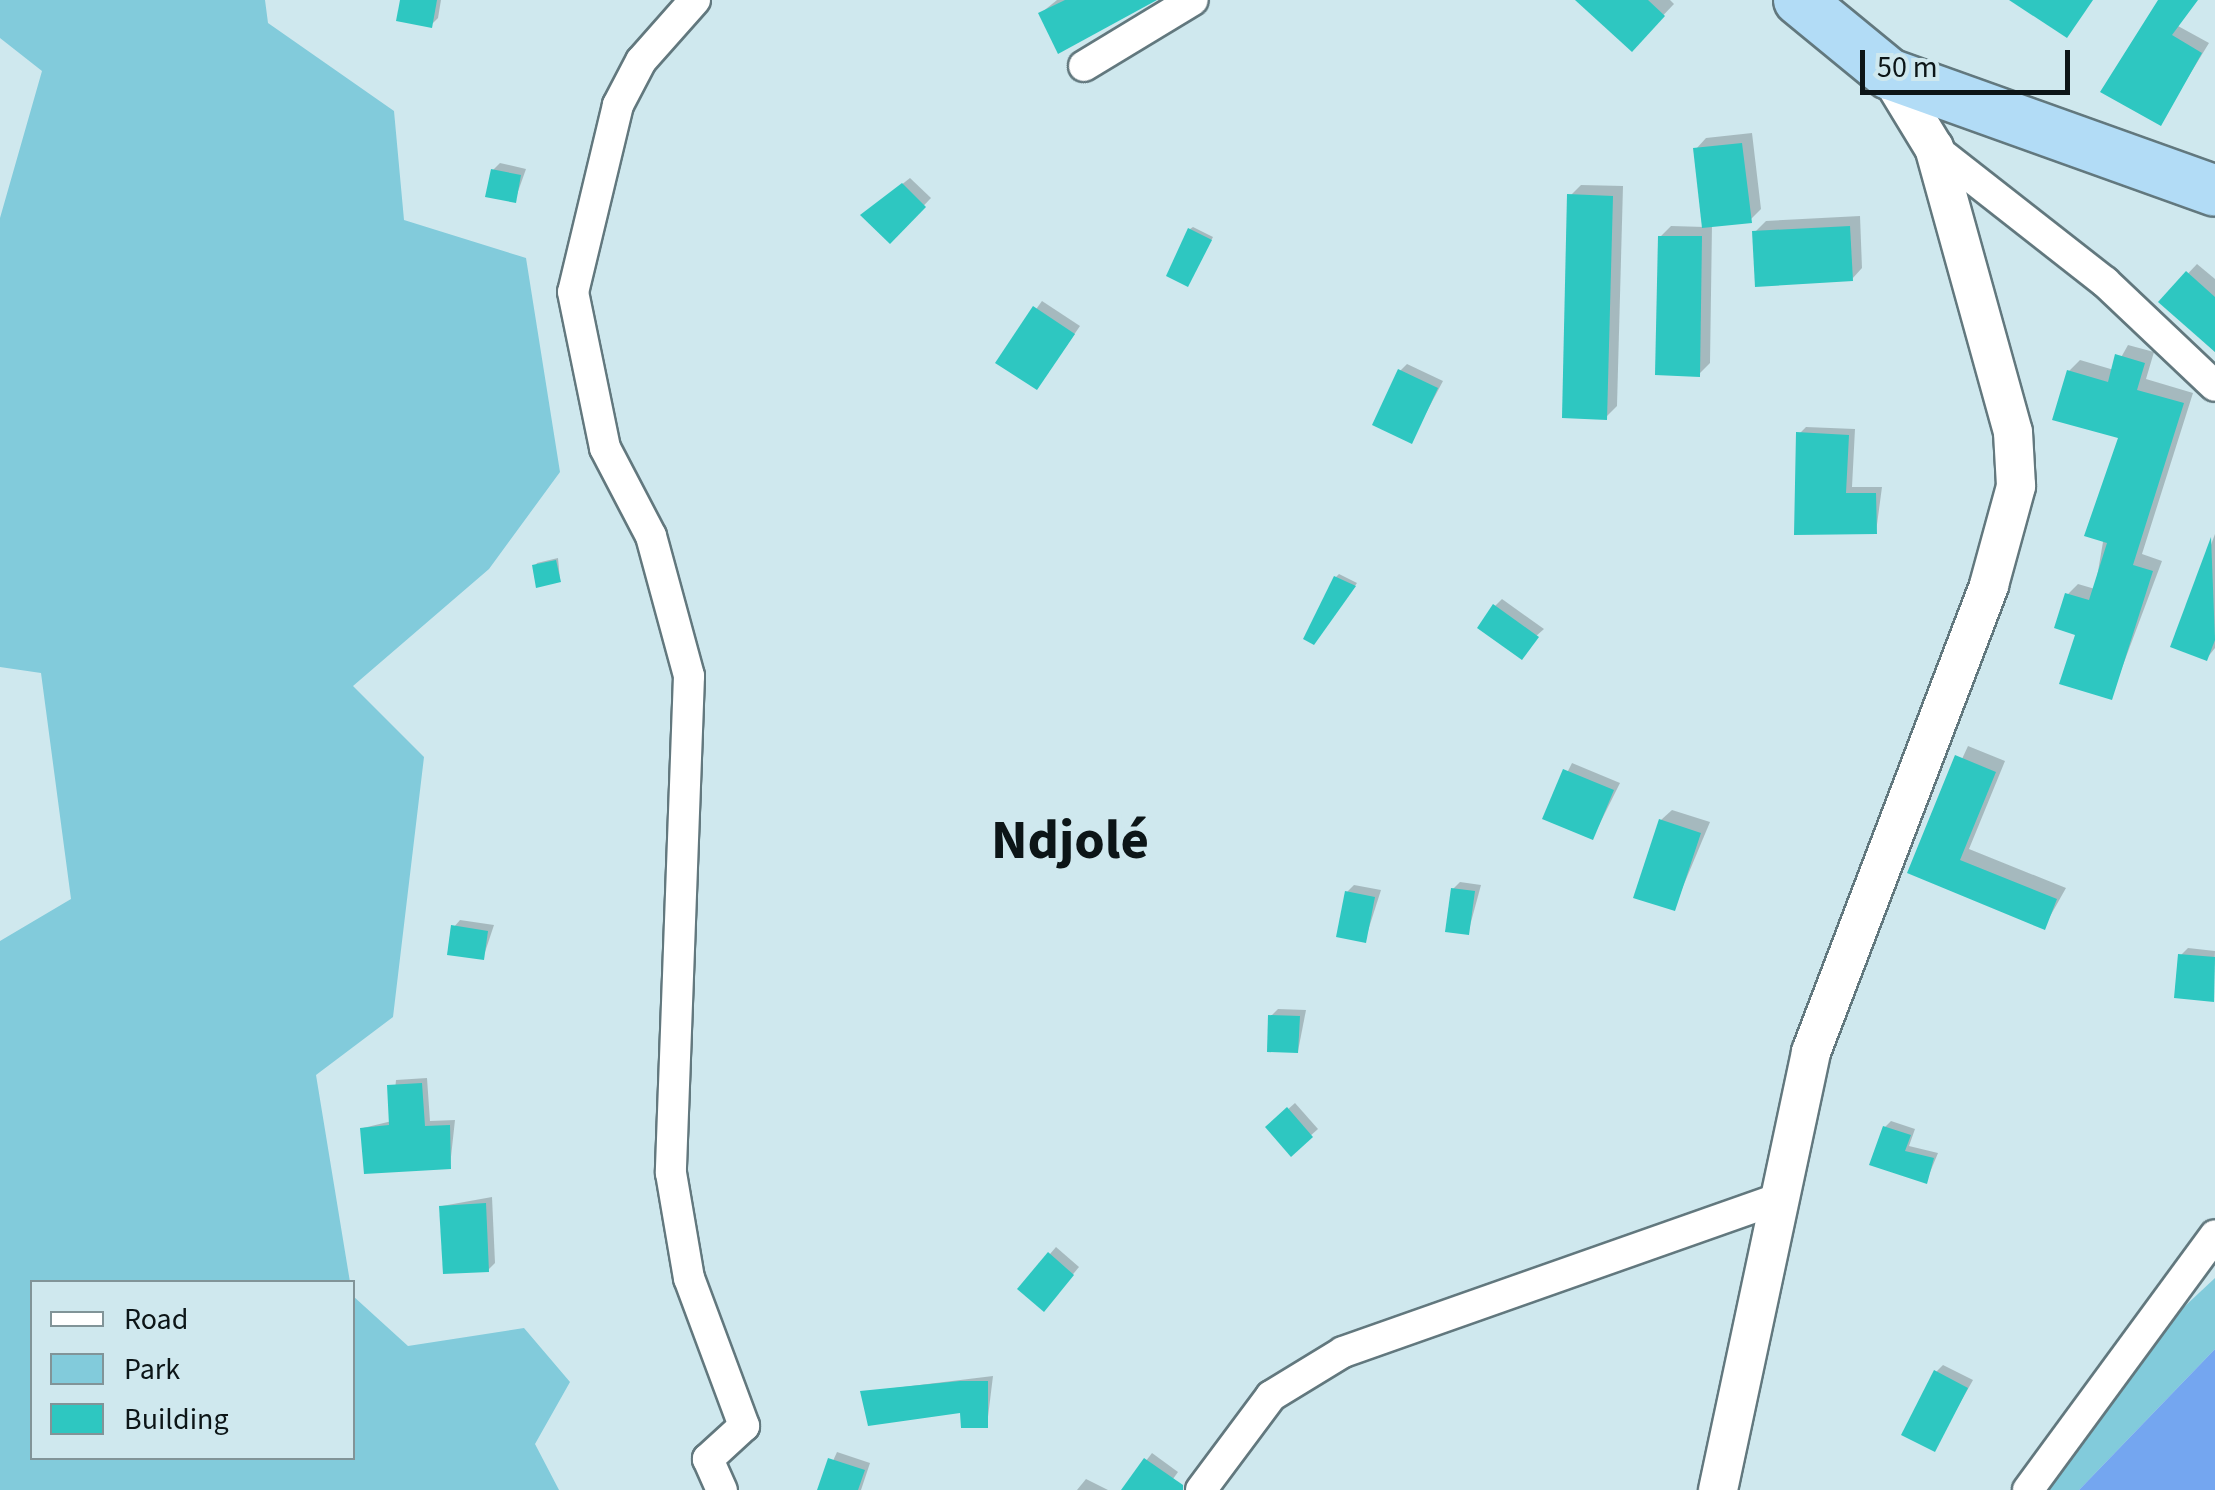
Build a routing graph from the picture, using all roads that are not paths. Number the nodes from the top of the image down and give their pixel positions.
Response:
1 (695, 0) edge
2 (1193, 0) edge
3 (1800, 0) edge
4 (1084, 66) dead end
5 (1888, 74) junction
6 (1934, 148) junction
7 (2215, 192) edge
8 (2215, 386) edge
9 (1781, 1198) junction
10 (2214, 1236) edge
11 (722, 1490) edge
12 (1201, 1490) edge
13 (1718, 1490) edge
14 (2028, 1490) edge

1 - 11 street
2 - 4 street
3 - 5 highway
5 - 6 street
5 - 7 highway
6 - 8 street
6 - 9 street
9 - 12 street
9 - 13 street
10 - 14 street

